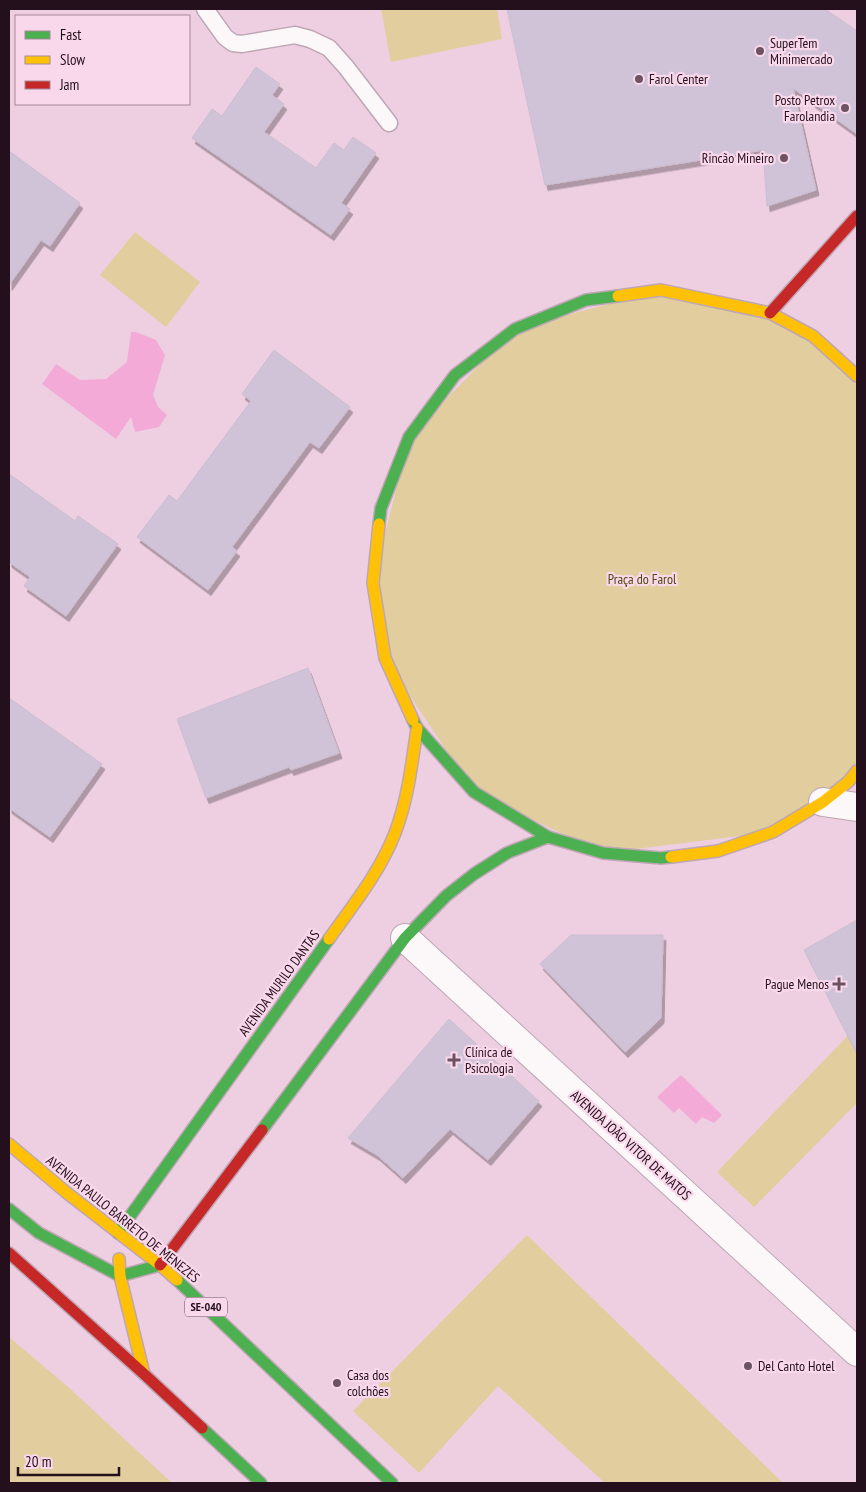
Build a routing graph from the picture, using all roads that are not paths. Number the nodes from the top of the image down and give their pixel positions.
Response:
1 (205, 9) edge
2 (389, 123) dead end
3 (857, 216) edge
4 (770, 313) junction
5 (857, 376) edge
6 (417, 728) junction
7 (857, 771) edge
8 (823, 802) junction
9 (857, 807) edge
10 (548, 837) junction
11 (405, 938) junction
12 (9, 1144) edge
13 (9, 1209) edge
14 (118, 1233) junction
15 (9, 1253) edge
16 (160, 1265) junction
17 (120, 1276) junction
18 (857, 1352) edge
19 (144, 1374) junction
20 (261, 1483) edge
21 (392, 1483) edge

1 - 2 lane
3 - 4 main road
4 - 5 main road
4 - 6 main road
6 - 10 main road
6 - 14 main road, AVENIDA MURILO DANTAS
7 - 8 main road
8 - 9 street
8 - 10 main road
10 - 11 main road
11 - 16 main road
11 - 18 street, AVENIDA JOÃO VITOR DE MATOS
12 - 14 main road, AVENIDA PAULO BARRETO DE MENEZES / SE-040
13 - 17 main road
14 - 16 main road, AVENIDA PAULO BARRETO DE MENEZES / SE-040
14 - 17 main road
15 - 19 main road
16 - 17 main road
16 - 21 main road, AVENIDA PAULO BARRETO DE MENEZES / SE-040
17 - 19 main road
19 - 20 main road

